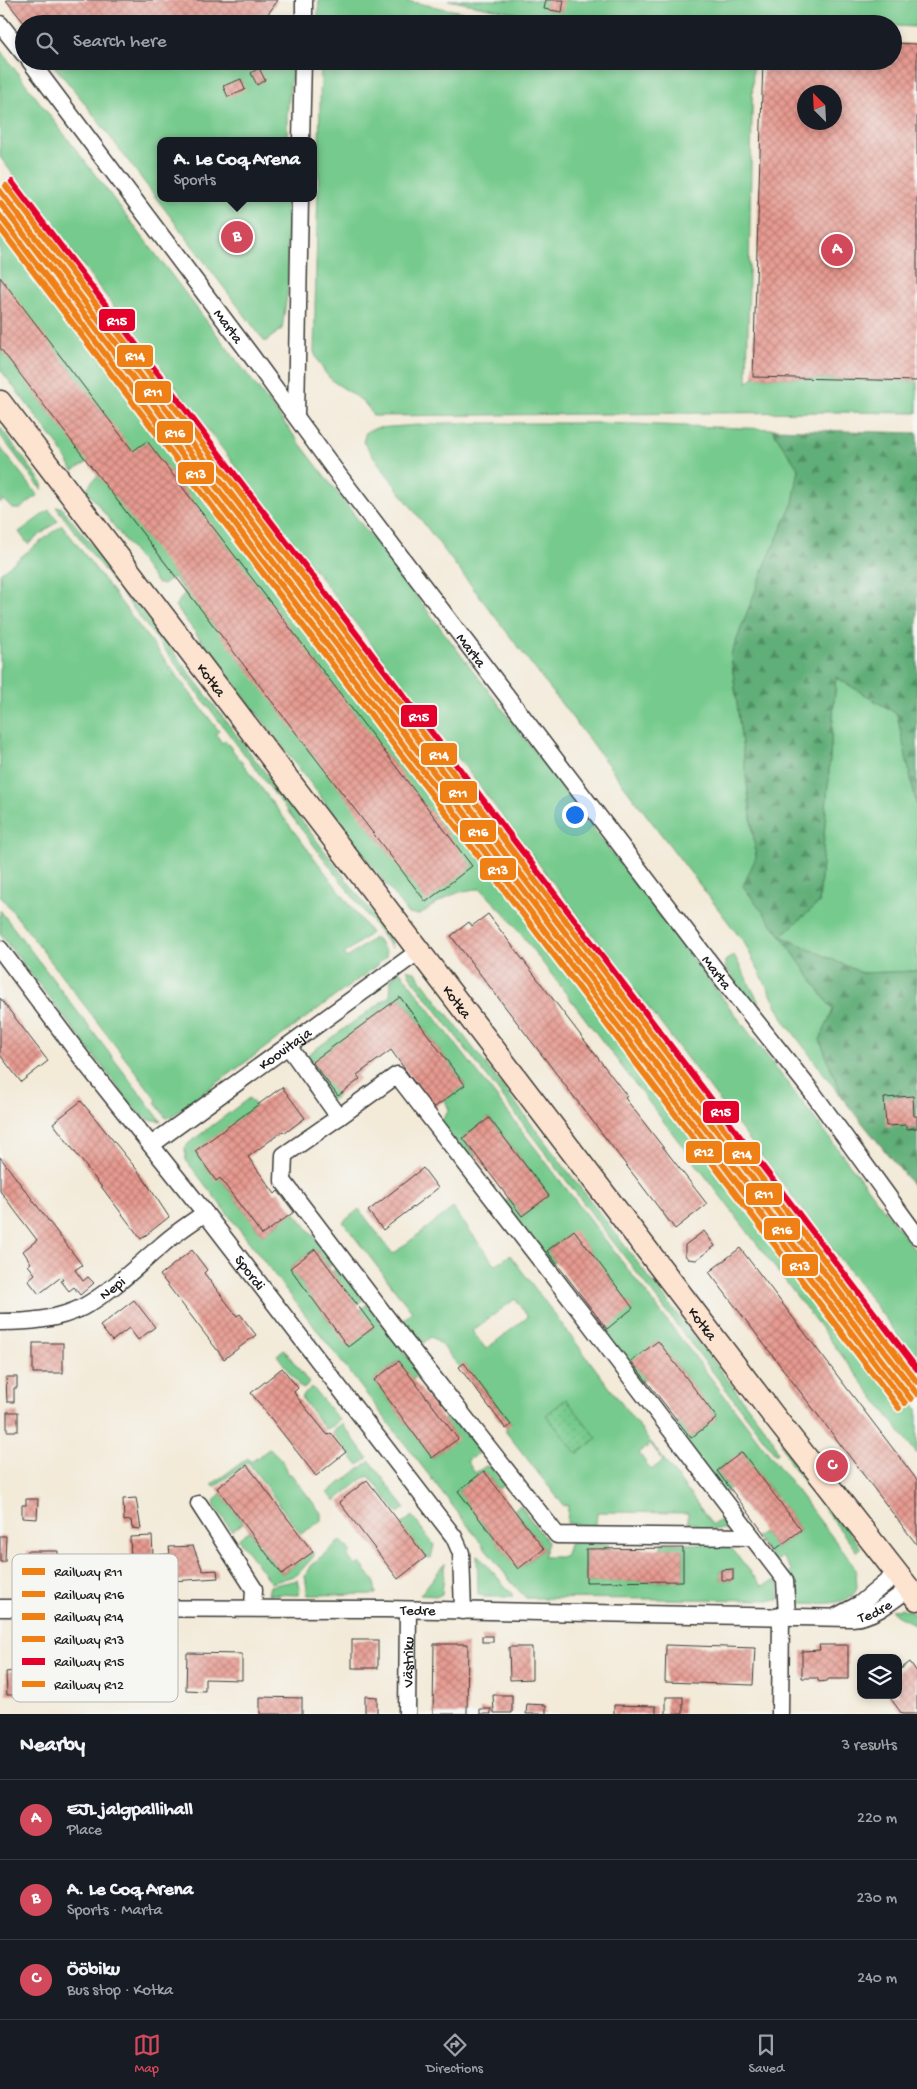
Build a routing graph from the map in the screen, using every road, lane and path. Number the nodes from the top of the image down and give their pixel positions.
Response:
1 (304, 0) edge
2 (304, 15) edge
3 (0, 24) edge
4 (15, 43) edge
5 (37, 70) edge
6 (303, 70) edge
7 (302, 137) edge
8 (300, 202) edge
9 (0, 402) edge
10 (296, 416) junction
11 (0, 949) edge
12 (419, 951) junction
13 (288, 1046) junction
14 (339, 1117) junction
15 (152, 1145) junction
16 (206, 1213) junction
17 (917, 1236) edge
18 (0, 1322) edge
19 (199, 1504) dead end
20 (752, 1537) junction
21 (907, 1588) edge
22 (178, 1608) edge
23 (253, 1608) junction
24 (408, 1610) junction
25 (463, 1611) junction
26 (784, 1616) junction
27 (407, 1714) edge
28 (780, 1714) edge

1 - 2 street
3 - 4 street
5 - 10 street, Marta
6 - 7 street
8 - 10 street
9 - 12 street, Kotka
10 - 17 street, Marta
11 - 15 street, Spordi
12 - 13 street, Koovitaja
12 - 21 street, Kotka
13 - 14 street
13 - 15 street, Koovitaja
14 - 20 street
14 - 20 street
15 - 16 street, Spordi
16 - 18 street, Nepi
16 - 25 street, Spordi
19 - 23 street
20 - 26 street
21 - 26 street, Tedre
22 - 23 street, Tedre
23 - 24 street, Tedre
24 - 25 street, Tedre
24 - 27 street, Västriku
25 - 26 street, Tedre
26 - 28 street

